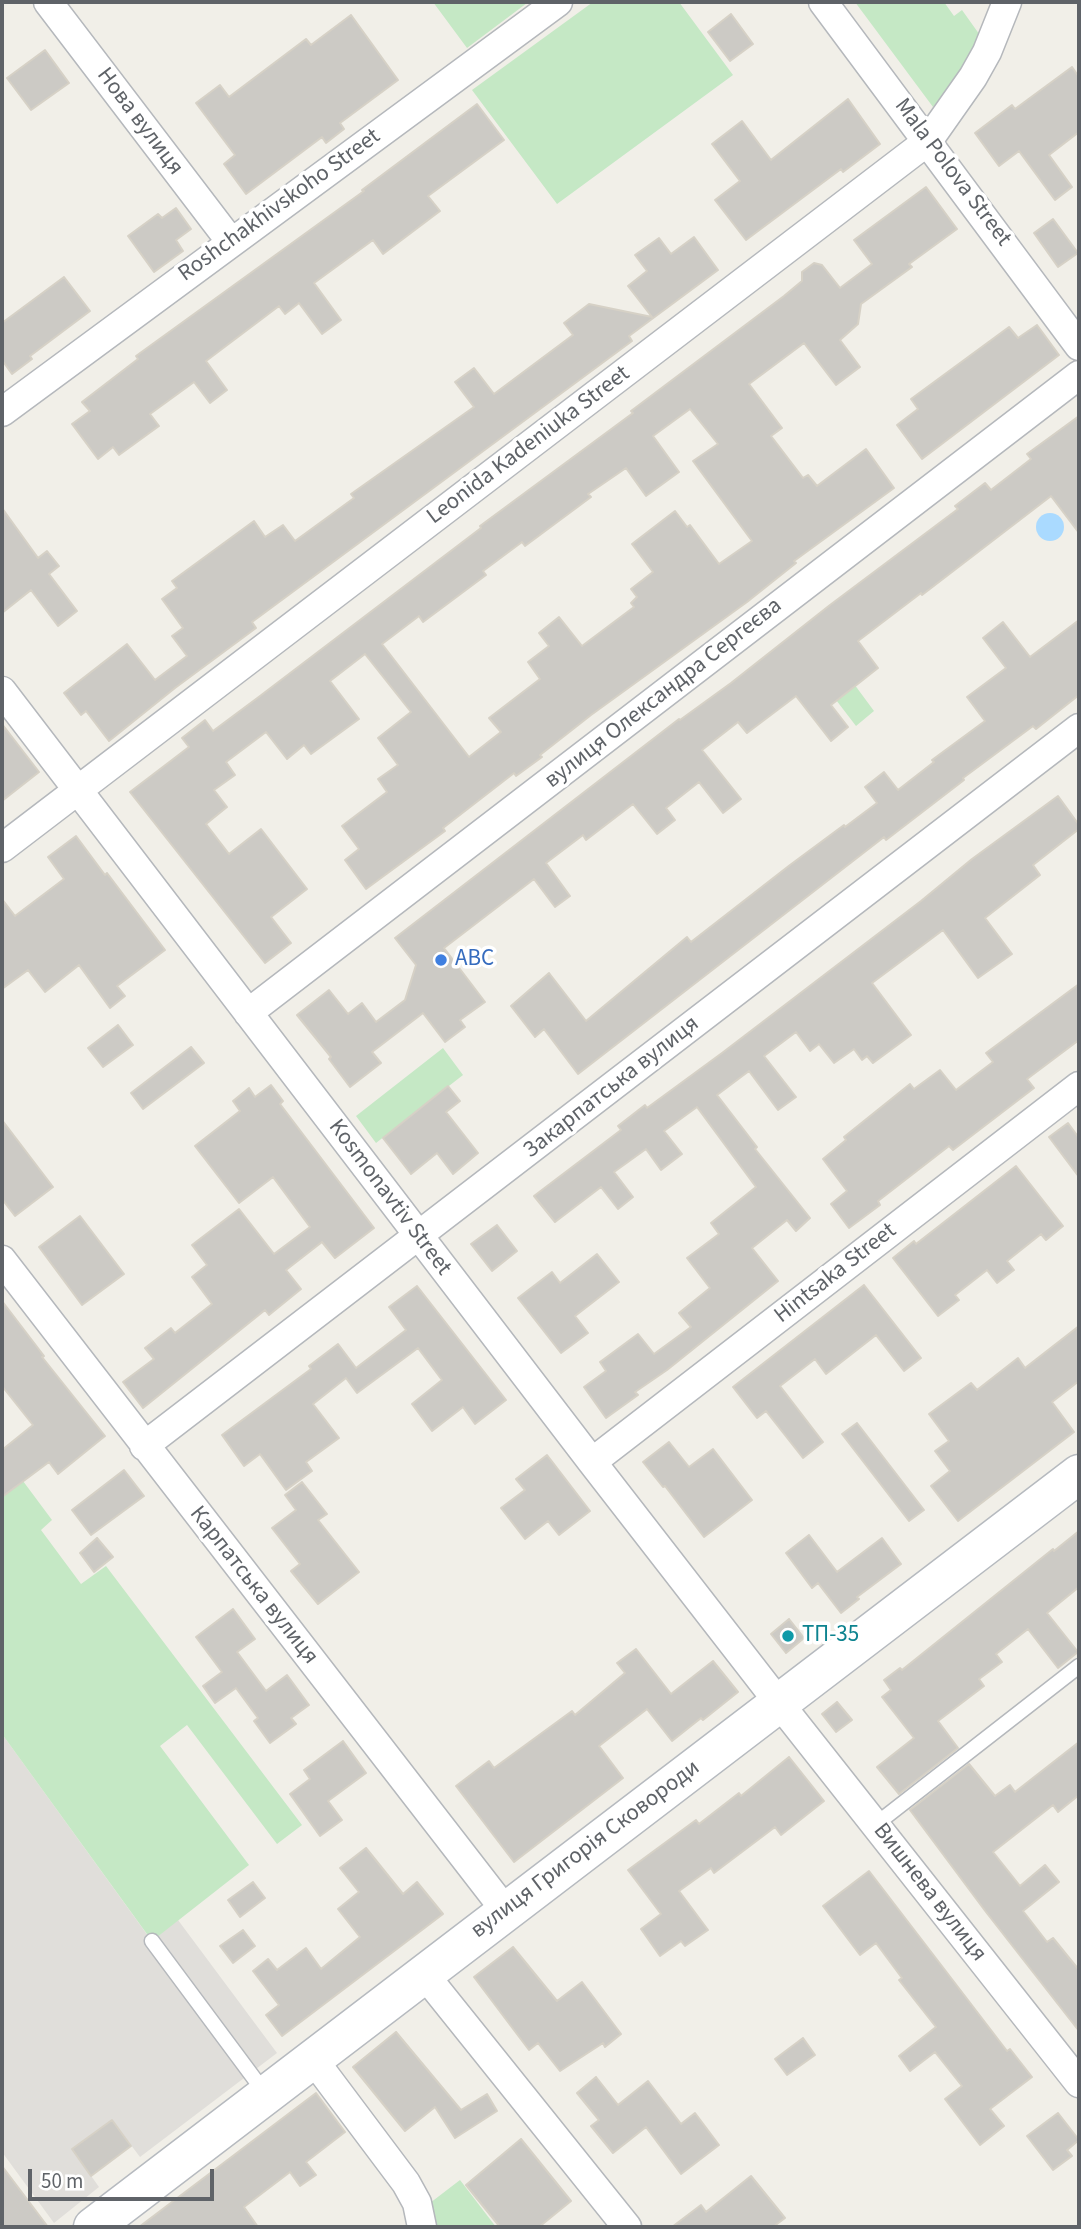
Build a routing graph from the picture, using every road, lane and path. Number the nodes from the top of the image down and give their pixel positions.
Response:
1 (48, 2) edge
2 (558, 2) edge
3 (823, 2) edge
4 (1007, 2) edge
5 (928, 141) junction
6 (231, 242) junction
7 (1079, 346) edge
8 (1079, 375) edge
9 (2, 412) edge
10 (2, 691) edge
11 (1079, 728) edge
12 (78, 791) junction
13 (2, 848) edge
14 (248, 1013) junction
15 (1079, 1086) edge
16 (419, 1237) junction
17 (2, 1260) edge
18 (144, 1446) junction
19 (592, 1462) junction
20 (1079, 1474) edge
21 (1079, 1666) edge
22 (779, 1703) junction
23 (875, 1825) junction
24 (505, 1910) junction
25 (152, 1941) dead end
26 (424, 1974) junction
27 (313, 2059) junction
28 (1079, 2083) edge
29 (266, 2094) junction
30 (93, 2227) edge
31 (422, 2227) edge
32 (628, 2227) edge

1 - 6 street, Нова вулиця
2 - 6 street, Roshchakhivskoho Street
3 - 5 street, Mala Polova Street
4 - 5 street, Leonida Kadeniuka Street
5 - 7 street, Mala Polova Street
5 - 12 street, Leonida Kadeniuka Street
6 - 9 street, Roshchakhivskoho Street
8 - 14 street, вулиця Олександра Сергеєва
10 - 12 street, Kosmonavtiv Street
11 - 16 street, Закарпатська вулиця
12 - 13 street, Leonida Kadeniuka Street
12 - 14 street, Kosmonavtiv Street
14 - 16 street, Kosmonavtiv Street
15 - 19 street, Hintsaka Street
16 - 18 street, Закарпатська вулиця
16 - 19 street, Kosmonavtiv Street
17 - 18 street, Карпатська вулиця
18 - 24 street, Карпатська вулиця
19 - 22 street, Kosmonavtiv Street
20 - 22 main road, вулиця Григорія Сковороди
21 - 23 lane
22 - 23 street, Вишнева вулиця
22 - 24 main road, вулиця Григорія Сковороди
23 - 28 street, Вишнева вулиця
24 - 26 main road, вулиця Григорія Сковороди
25 - 29 lane
26 - 27 main road, вулиця Григорія Сковороди
26 - 32 street
27 - 29 main road, вулиця Григорія Сковороди
27 - 31 street
29 - 30 main road, вулиця Григорія Сковороди

